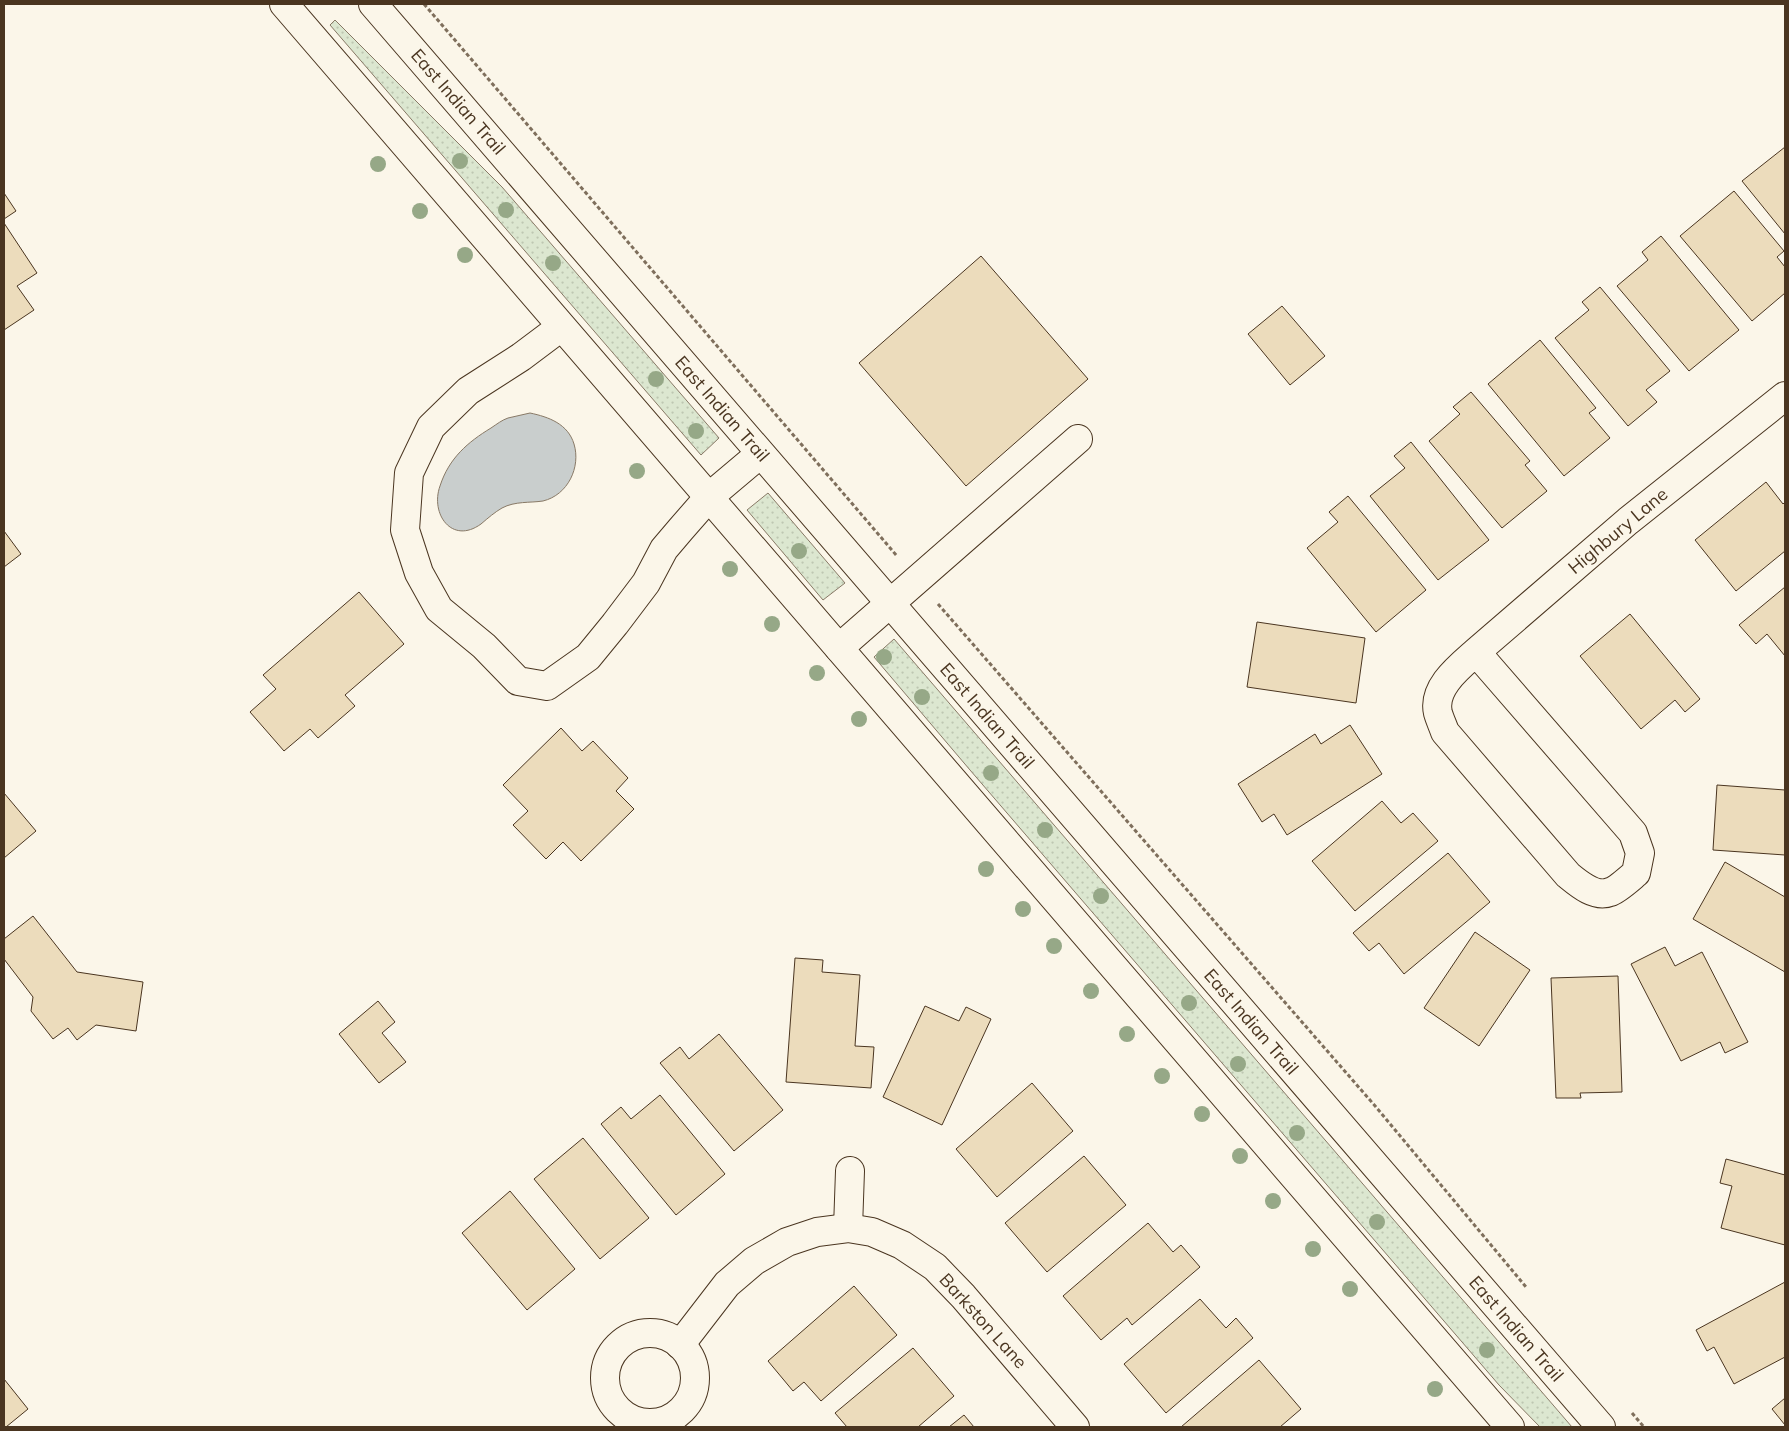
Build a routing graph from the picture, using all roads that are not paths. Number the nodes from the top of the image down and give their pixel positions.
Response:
1 (284, 4) edge
2 (373, 4) edge
3 (561, 327) junction
4 (1785, 396) edge
5 (1078, 439) dead end
6 (760, 454) junction
7 (709, 498) junction
8 (890, 604) junction
9 (839, 648) junction
10 (1476, 652) junction
11 (850, 1171) dead end
12 (848, 1228) junction
13 (680, 1345) dead end
14 (1075, 1427) edge
15 (1510, 1427) edge
16 (1601, 1427) edge

1 - 3 main road
2 - 6 main road, East Indian Trail
3 - 7 main road
3 - 7 main road
4 - 10 main road, Highbury Lane
5 - 8 main road
6 - 7 main road
6 - 8 main road, East Indian Trail
7 - 9 main road
8 - 9 main road
8 - 16 main road, East Indian Trail
9 - 15 main road
10 - 10 main road, Highbury Lane
11 - 12 main road
12 - 13 main road, Barkston Lane
12 - 14 main road, Barkston Lane

